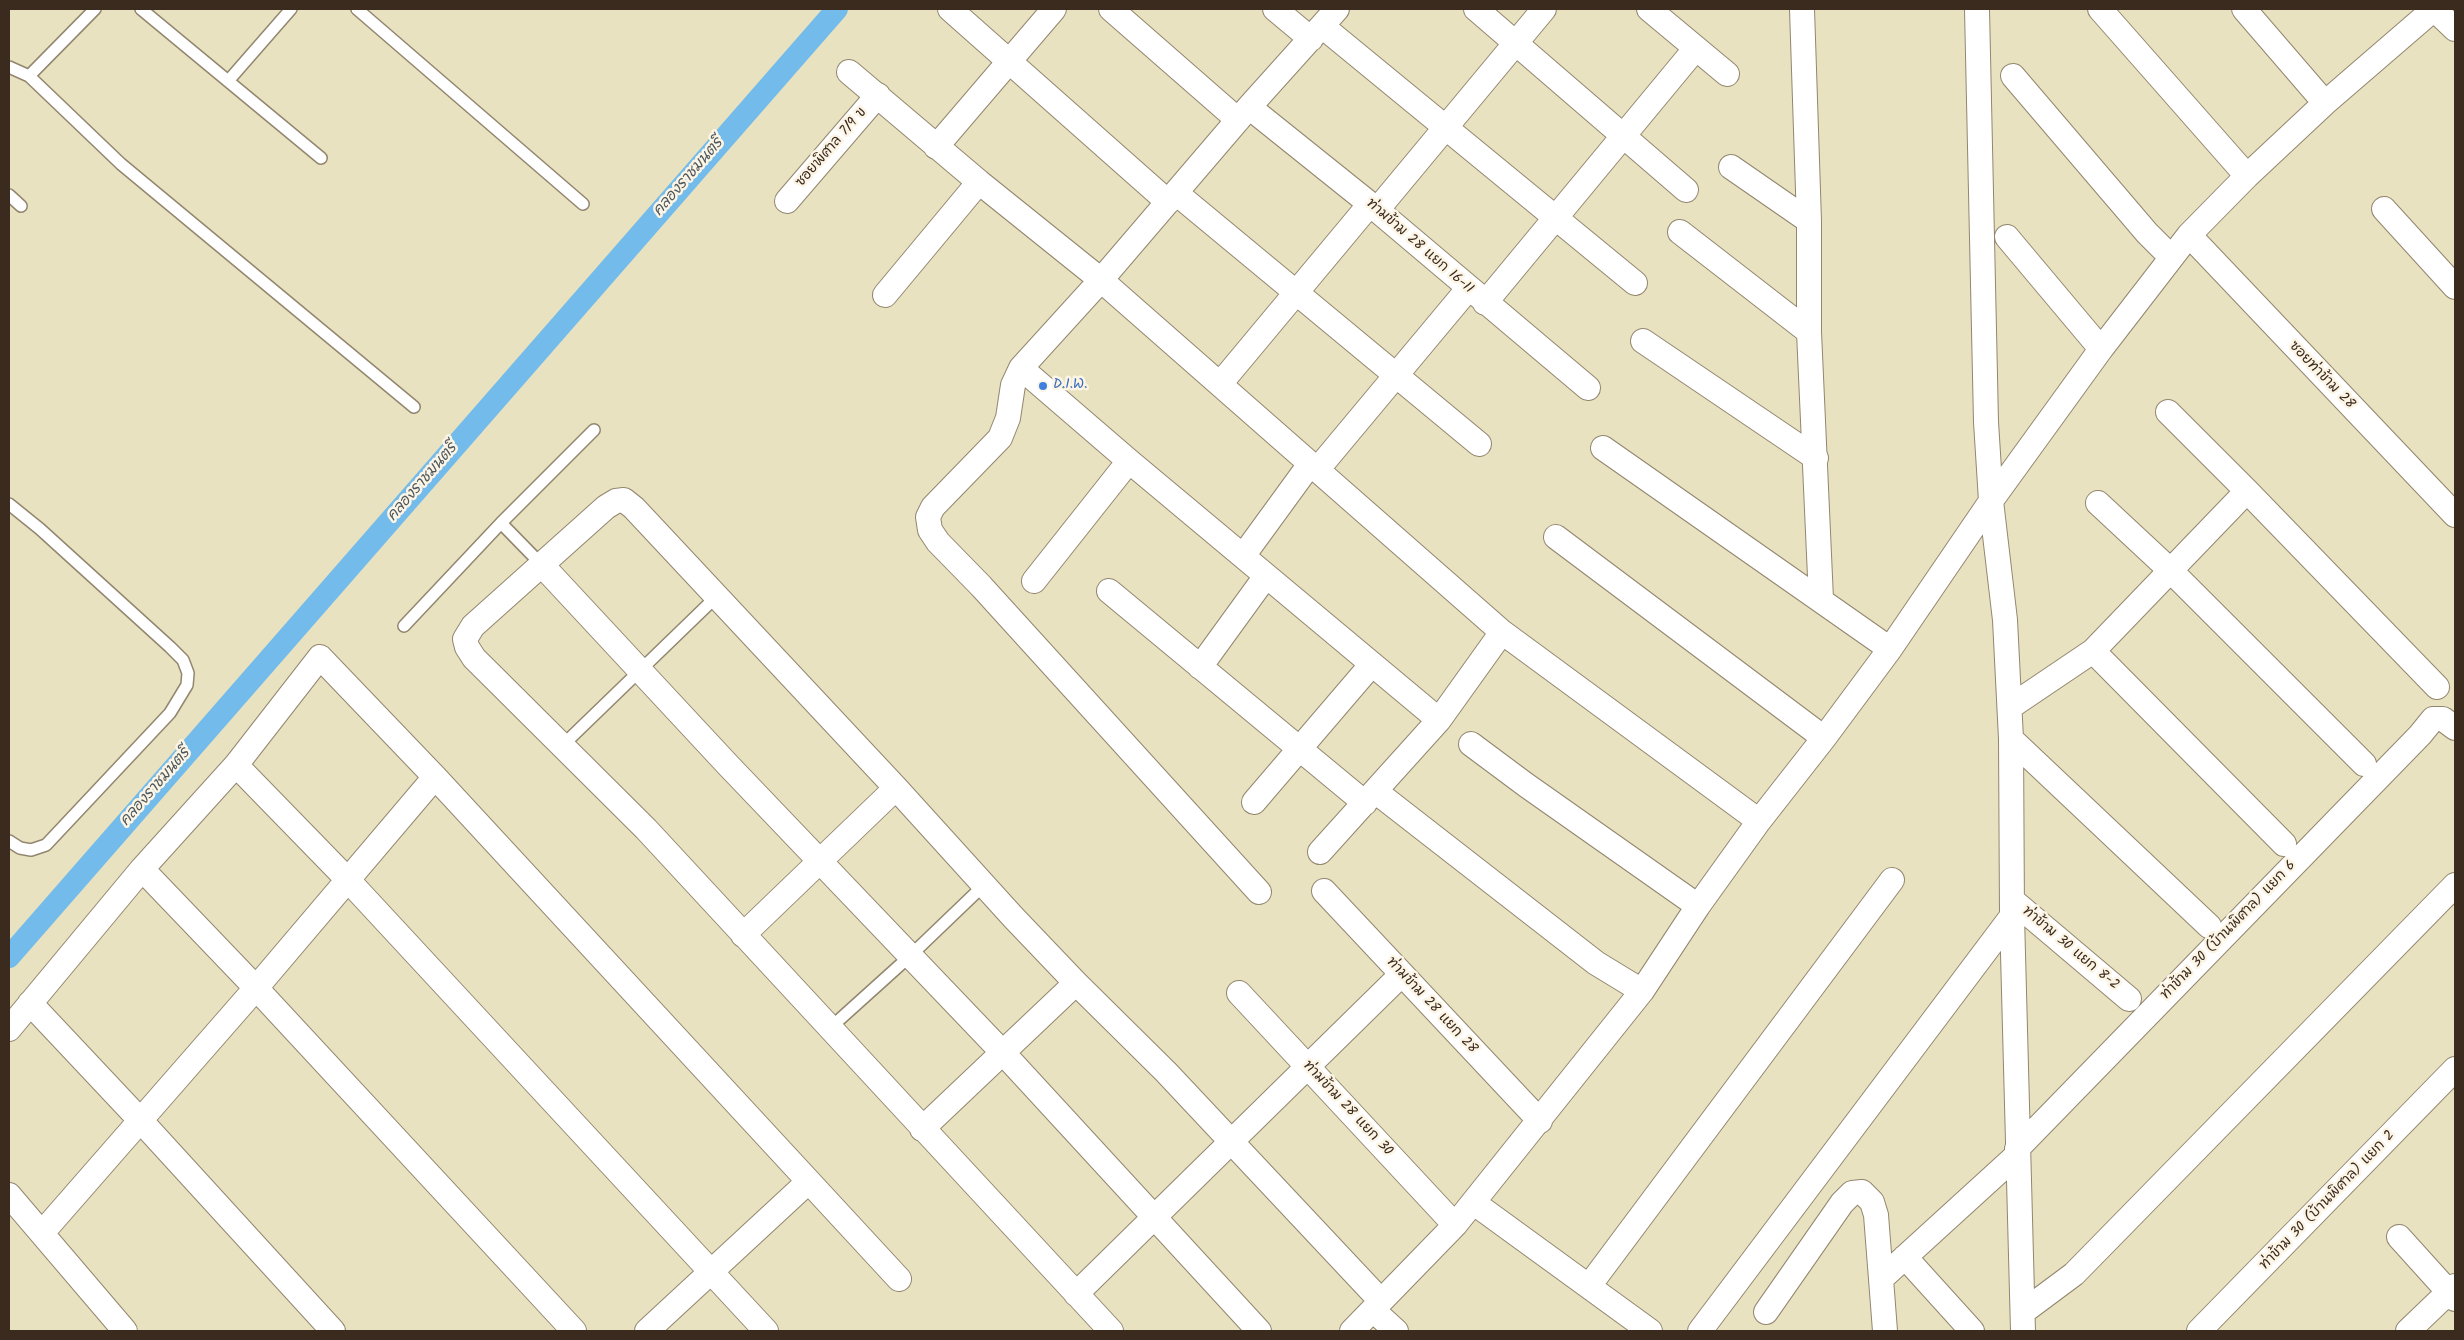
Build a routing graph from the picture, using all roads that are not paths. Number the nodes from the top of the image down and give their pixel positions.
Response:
1 (95, 9) edge
2 (141, 9) edge
3 (291, 9) edge
4 (357, 9) edge
5 (950, 9) edge
6 (1054, 9) edge
7 (1111, 9) edge
8 (1275, 9) edge
9 (1476, 9) edge
10 (1544, 9) edge
11 (1802, 9) edge
12 (1977, 9) edge
13 (2100, 9) edge
14 (2244, 9) edge
15 (2434, 9) edge
16 (1664, 13) edge
17 (1324, 25) edge
18 (2455, 29) edge
19 (1516, 43) junction
20 (1696, 48) junction
21 (1008, 60) junction
22 (9, 67) edge
23 (849, 72) dead end
24 (1727, 74) dead end
25 (29, 76) junction
26 (2013, 76) dead end
27 (229, 80) junction
28 (878, 96) junction
29 (2325, 103) junction
30 (1244, 113) junction
31 (1447, 128) junction
32 (1622, 134) junction
33 (936, 147) junction
34 (321, 158) dead end
35 (1731, 167) dead end
36 (2247, 176) junction
37 (979, 182) junction
38 (1686, 190) dead end
39 (9, 195) edge
40 (1172, 197) junction
41 (787, 201) dead end
42 (583, 204) dead end
43 (21, 206) dead end
44 (1374, 207) junction
45 (2384, 210) dead end
46 (1555, 217) junction
47 (1809, 220) junction
48 (1680, 232) dead end
49 (2189, 235) junction
50 (2007, 237) dead end
51 (2171, 257) junction
52 (1101, 280) junction
53 (1635, 283) dead end
54 (2455, 287) edge
55 (1295, 291) junction
56 (885, 295) dead end
57 (1476, 296) junction
58 (1809, 332) junction
59 (1643, 341) dead end
60 (2101, 349) junction
61 (1021, 368) junction
62 (1396, 374) junction
63 (1220, 384) junction
64 (1588, 388) dead end
65 (414, 407) dead end
66 (2168, 412) dead end
67 (594, 430) dead end
68 (1479, 444) dead end
69 (1603, 448) dead end
70 (1816, 458) junction
71 (1129, 462) junction
72 (1314, 467) junction
73 (2247, 490) junction
74 (1991, 501) junction
75 (2098, 502) dead end
76 (9, 504) edge
77 (2455, 515) edge
78 (501, 523) junction
79 (1556, 537) dead end
80 (1243, 556) junction
81 (542, 564) junction
82 (2171, 571) junction
83 (1266, 576) junction
84 (1034, 580) dead end
85 (1109, 591) dead end
86 (716, 598) junction
87 (1821, 599) junction
88 (404, 626) dead end
89 (1502, 632) junction
90 (1890, 649) junction
91 (2093, 651) junction
92 (1372, 664) junction
93 (1200, 667) junction
94 (641, 672) junction
95 (2437, 687) dead end
96 (2010, 707) junction
97 (1438, 720) junction
98 (2449, 723) edge
99 (1824, 738) junction
100 (2012, 739) junction
101 (1471, 744) dead end
102 (564, 745) junction
103 (1299, 748) junction
104 (2364, 764) dead end
105 (236, 765) junction
106 (435, 777) junction
107 (896, 788) junction
108 (1370, 797) junction
109 (1254, 802) dead end
110 (1759, 821) junction
111 (9, 841) edge
112 (2284, 844) dead end
113 (1320, 852) dead end
114 (820, 862) junction
115 (142, 869) junction
116 (347, 879) junction
117 (1892, 880) dead end
118 (984, 885) junction
119 (2455, 885) edge
120 (1324, 891) dead end
121 (1259, 892) dead end
122 (1698, 906) junction
123 (2012, 908) junction
124 (2209, 926) dead end
125 (743, 935) junction
126 (910, 956) junction
127 (1401, 975) junction
128 (1076, 983) junction
129 (256, 988) junction
130 (1642, 992) junction
131 (1239, 993) dead end
132 (2129, 999) dead end
133 (30, 1002) junction
134 (9, 1029) edge
135 (829, 1029) junction
136 (1004, 1053) junction
137 (1307, 1066) junction
138 (2455, 1069) edge
139 (142, 1121) junction
140 (1540, 1121) junction
141 (922, 1129) junction
142 (1232, 1142) junction
143 (2017, 1152) junction
144 (808, 1182) junction
145 (9, 1195) edge
146 (1474, 1203) junction
147 (1155, 1218) junction
148 (1455, 1225) junction
149 (42, 1233) junction
150 (2399, 1238) dead end
151 (1905, 1257) junction
152 (711, 1273) junction
153 (898, 1279) dead end
154 (1881, 1279) junction
155 (1589, 1286) junction
156 (2453, 1293) edge
157 (1076, 1294) junction
158 (1377, 1306) junction
159 (1766, 1312) dead end
160 (2023, 1321) edge
161 (125, 1331) edge
162 (332, 1331) edge
163 (574, 1331) edge
164 (648, 1331) edge
165 (766, 1331) edge
166 (1110, 1331) edge
167 (1259, 1331) edge
168 (1352, 1331) edge
169 (1396, 1331) edge
170 (1650, 1331) edge
171 (1700, 1331) edge
172 (1885, 1331) edge
173 (1972, 1331) edge
174 (2199, 1331) edge
175 (2408, 1331) edge

1 - 25 lane
2 - 27 lane
3 - 27 lane
4 - 42 lane
5 - 21 street
6 - 21 street
7 - 30 street, ท่ามข้าม 28 แยก 16-11
8 - 17 street
9 - 19 street
10 - 19 street
11 - 47 street
12 - 74 street
13 - 36 street
14 - 29 street
15 - 18 street
15 - 29 street
16 - 20 street
17 - 30 street
17 - 31 street
19 - 31 street
19 - 32 street
20 - 24 street
20 - 32 street
21 - 33 street
21 - 40 street
22 - 25 lane
23 - 28 street
25 - 65 lane
26 - 51 street
27 - 34 lane
28 - 33 street
28 - 41 street, ซอยพิศาล 7/9 ข
29 - 36 street
30 - 40 street
30 - 44 street, ท่ามข้าม 28 แยก 16-11
31 - 44 street
31 - 46 street
32 - 38 street
32 - 46 street
33 - 37 street
35 - 47 street
36 - 49 street
37 - 52 street
37 - 56 street
39 - 43 lane
40 - 52 street
40 - 55 street
44 - 55 street
44 - 57 street, ท่ามข้าม 28 แยก 16-11
45 - 54 street
46 - 53 street
46 - 57 street
47 - 58 street
48 - 58 street
49 - 51 street
49 - 77 street, ซอยท่าข้าม 28
50 - 60 street
51 - 60 street
52 - 61 street
52 - 63 street
55 - 62 street
55 - 63 street
57 - 62 street
57 - 64 street, ท่ามข้าม 28 แยก 16-11
58 - 70 street
59 - 70 street
60 - 74 street
61 - 71 street
61 - 121 street
62 - 68 street
62 - 72 street
63 - 72 street
66 - 73 street
67 - 78 lane
69 - 87 street
70 - 87 street
71 - 80 street
71 - 84 street
72 - 80 street
72 - 89 street
73 - 82 street
73 - 95 street
74 - 90 street
74 - 96 street
75 - 82 street
76 - 111 lane
78 - 81 lane
78 - 88 lane
79 - 99 street
80 - 83 street
81 - 86 street
81 - 94 street
81 - 102 street
82 - 91 street
82 - 104 street
83 - 92 street
83 - 93 street
85 - 93 street
86 - 94 lane
86 - 107 street
87 - 90 street
89 - 97 street
89 - 110 street
90 - 99 street
91 - 96 street
91 - 112 street
92 - 97 street
92 - 103 street
93 - 103 street
94 - 102 lane
94 - 114 street
96 - 100 street
97 - 108 street
98 - 143 street, ท่าข้าม 30 (บ้านพิศาล) แยก 6
99 - 110 street
100 - 123 street
100 - 124 street
101 - 122 street
102 - 125 street
103 - 108 street
103 - 109 street
105 - 106 street
105 - 115 street
105 - 116 street
106 - 116 street
106 - 144 street
107 - 114 street
107 - 118 street
108 - 113 street
108 - 130 street
110 - 122 street
114 - 125 street
114 - 126 street
115 - 129 street
115 - 133 street
116 - 129 street
116 - 152 street
117 - 155 street
118 - 126 lane
118 - 128 street
119 - 160 street
120 - 127 street, ท่ามข้าม 28 แยก 28
122 - 130 street
123 - 132 street, ท่าข้าม 30 แยก 8-2
123 - 143 street
123 - 171 street
125 - 135 street
126 - 135 lane
126 - 136 street
127 - 137 street
127 - 140 street, ท่ามข้าม 28 แยก 28
128 - 136 street
128 - 142 street
129 - 139 street
129 - 163 street
130 - 140 street
131 - 137 street, ท่ามข้าม 28 แยก 30
133 - 134 street
133 - 139 street
135 - 141 street
136 - 141 street
136 - 147 street
137 - 142 street
137 - 148 street, ท่ามข้าม 28 แยก 30
138 - 174 street, ท่าข้าม 30 (บ้านพิศาล) แยก 2
139 - 149 street
139 - 162 street
140 - 146 street
141 - 157 street
142 - 147 street
142 - 158 street
143 - 151 street, ท่าข้าม 30 (บ้านพิศาล) แยก 6
143 - 160 street
144 - 152 street
144 - 153 street
145 - 149 street
146 - 148 street
146 - 155 street
147 - 157 street
147 - 167 street
148 - 158 street
149 - 161 street
150 - 156 street
151 - 154 street, ท่าข้าม 30 (บ้านพิศาล) แยก 6
151 - 173 street
152 - 164 street
152 - 165 street
154 - 159 street
154 - 172 street
155 - 170 street
156 - 175 street
157 - 166 street
158 - 168 street
158 - 169 street

